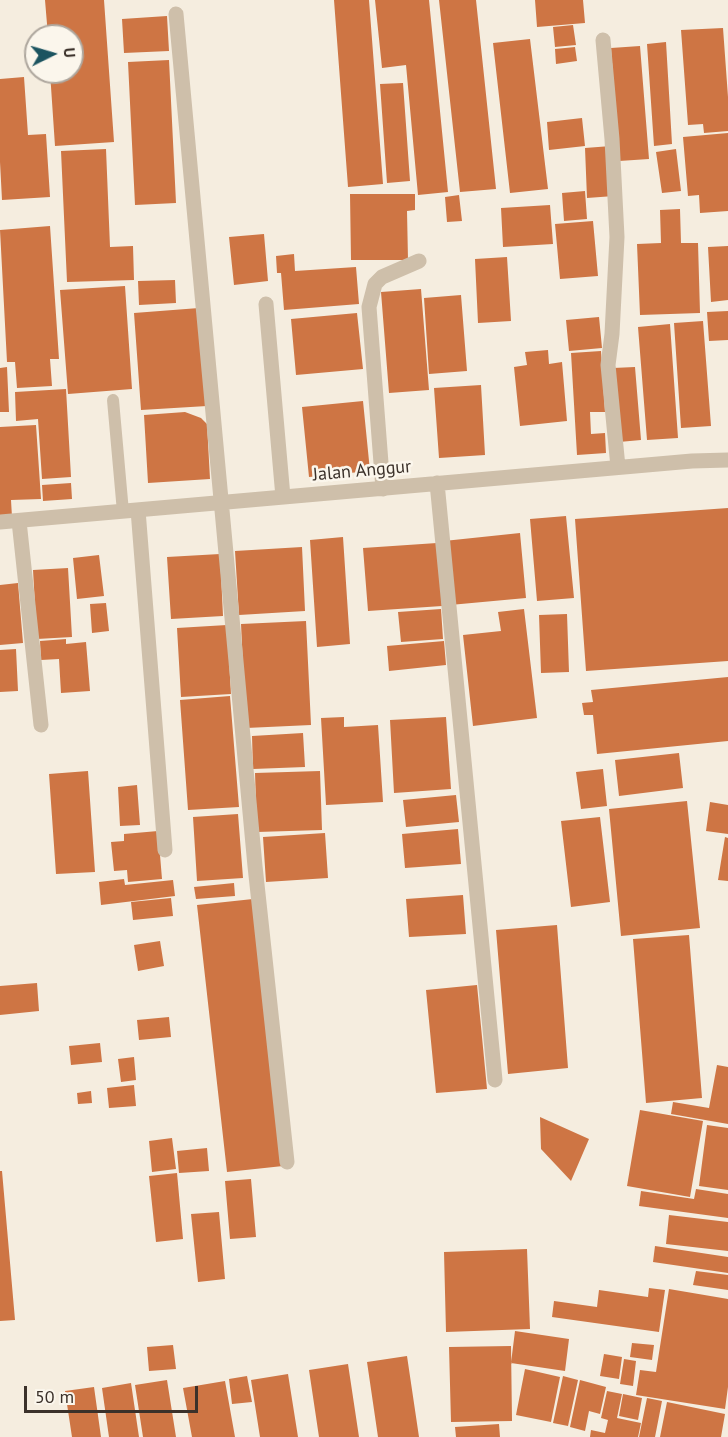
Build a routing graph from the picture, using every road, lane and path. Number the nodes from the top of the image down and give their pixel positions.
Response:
1 (176, 14) dead end
2 (603, 40) dead end
3 (419, 261) dead end
4 (266, 304) dead end
5 (113, 400) dead end
6 (728, 460) edge
7 (618, 467) junction
8 (437, 483) junction
9 (382, 489) junction
10 (283, 497) junction
11 (221, 503) junction
12 (130, 511) junction
13 (19, 521) junction
14 (0, 522) edge
15 (41, 725) dead end
16 (165, 850) dead end
17 (495, 1080) dead end
18 (287, 1162) dead end

1 - 11 street
2 - 7 street
3 - 9 street
4 - 10 street
5 - 12 lane
6 - 7 street, Jalan Anggur
7 - 8 street, Jalan Anggur
8 - 9 street, Jalan Anggur
8 - 17 street
9 - 10 street, Jalan Anggur
10 - 11 street, Jalan Anggur
11 - 12 street, Jalan Anggur
11 - 18 street
12 - 13 street, Jalan Anggur
12 - 16 street
13 - 14 street, Jalan Anggur
13 - 15 street

